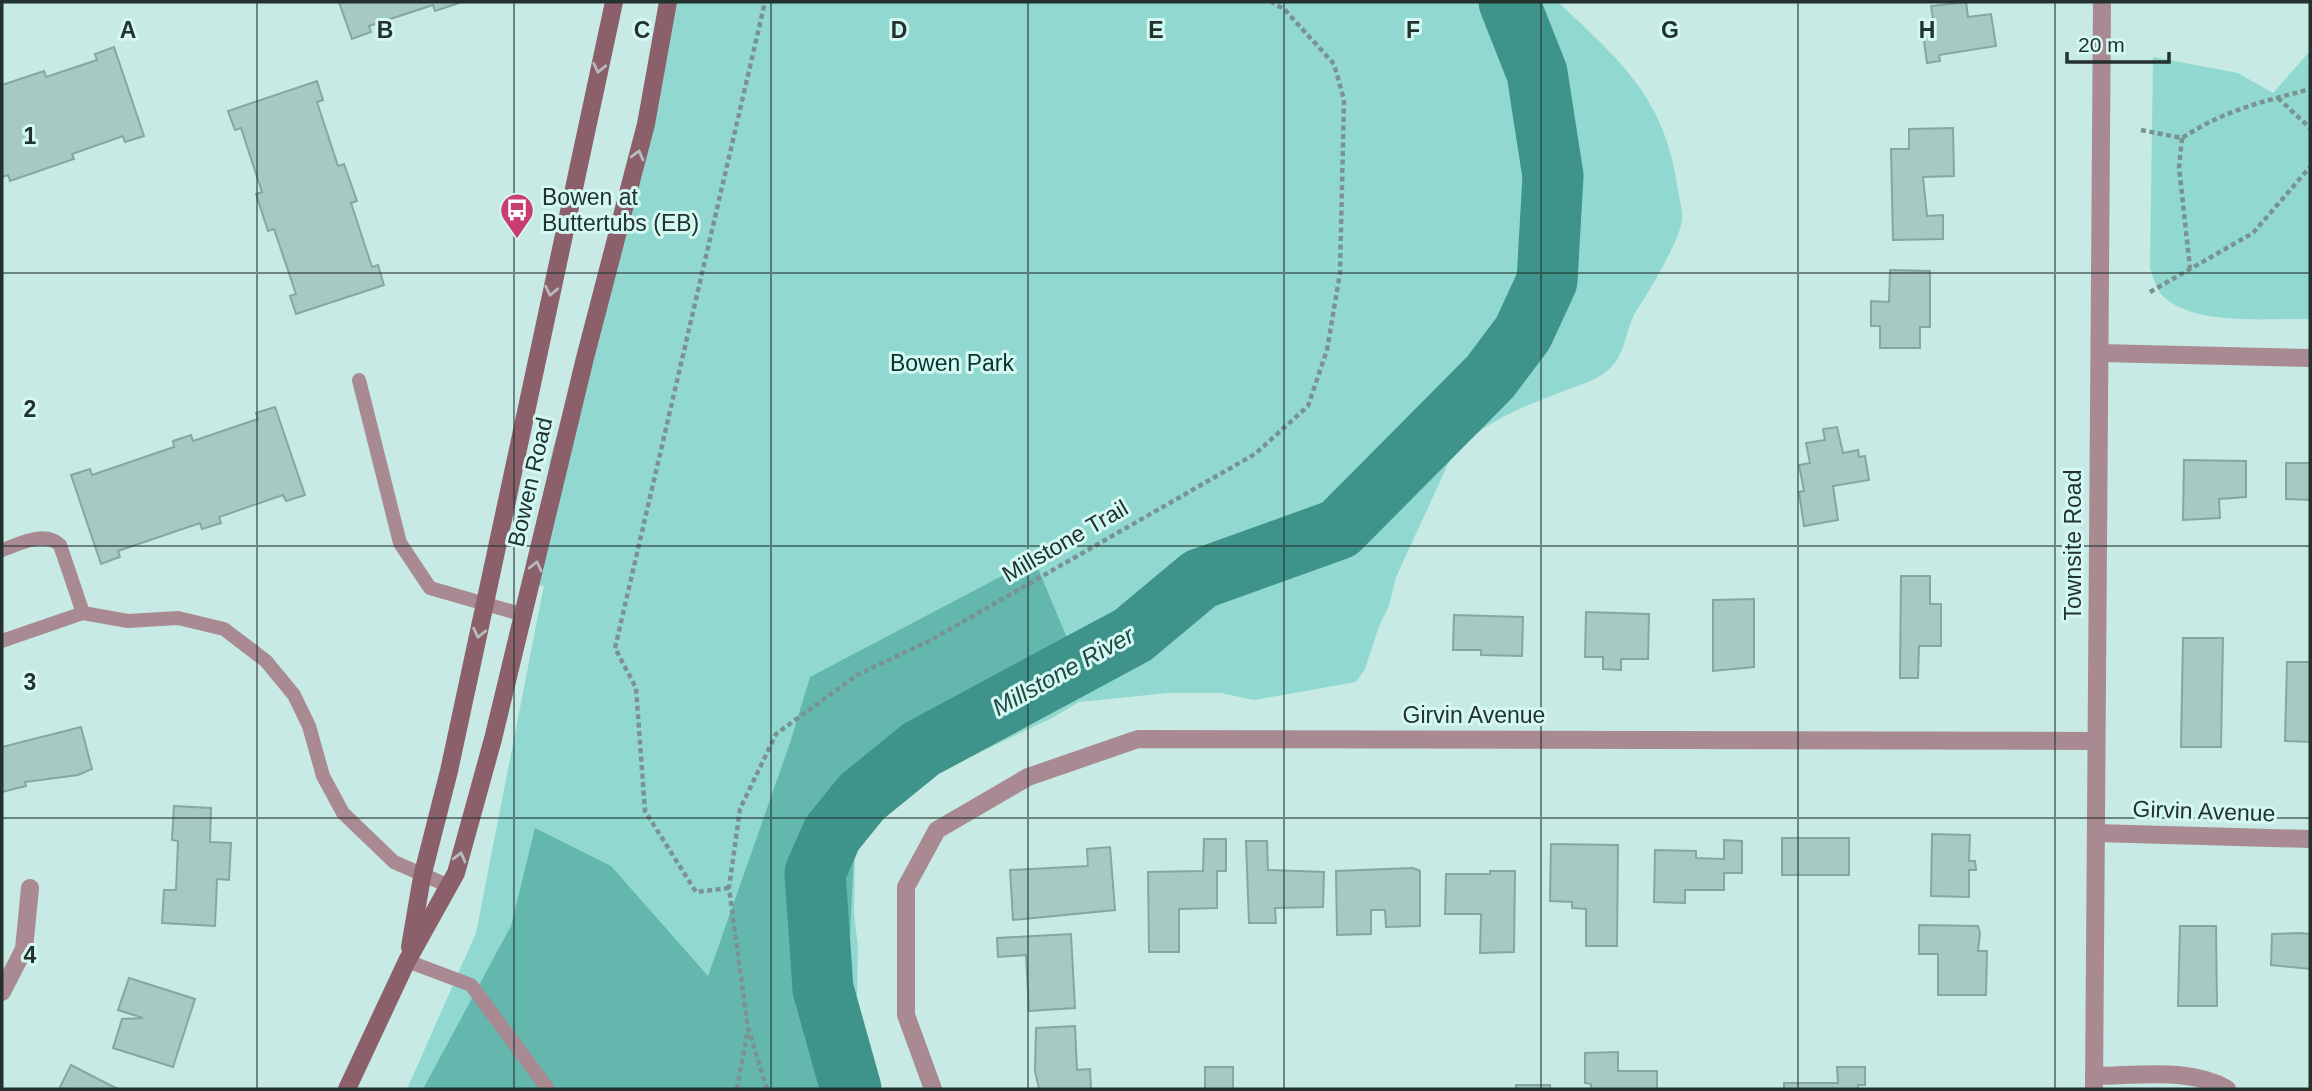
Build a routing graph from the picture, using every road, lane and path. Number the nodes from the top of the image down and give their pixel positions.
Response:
1 (614, 2) edge
2 (668, 2) edge
3 (765, 2) edge
4 (1272, 2) edge
5 (2102, 2) edge
6 (2310, 89) edge
7 (2278, 98) junction
8 (2310, 128) edge
9 (2141, 130) dead end
10 (2182, 138) junction
11 (2310, 167) edge
12 (2190, 268) junction
13 (2150, 292) dead end
14 (2100, 354) junction
15 (2310, 358) edge
16 (359, 380) dead end
17 (2, 551) edge
18 (485, 605) junction
19 (83, 613) junction
20 (524, 615) junction
21 (2, 641) edge
22 (2096, 741) junction
23 (2096, 833) junction
24 (2310, 839) edge
25 (422, 877) junction
26 (449, 886) junction
27 (30, 888) dead end
28 (729, 888) junction
29 (407, 961) junction
30 (2, 992) edge
31 (748, 1028) junction
32 (2094, 1083) edge
33 (347, 1089) edge
34 (548, 1089) edge
35 (737, 1089) edge
36 (767, 1089) edge
37 (933, 1089) edge
38 (2227, 1089) edge

1 -> 18 main road, Bowen Road
20 -> 2 main road, Bowen Road
3 - 28 path
4 - 28 path, Millstone Trail
5 - 14 street, Townsite Road
6 - 7 path
7 - 8 path
7 - 10 path
9 - 10 path
10 - 12 path
11 - 12 path
12 - 13 path
14 - 15 street
14 - 22 street, Townsite Road
16 - 18 lane
17 - 19 lane
18 - 20 lane
18 -> 25 main road, Bowen Road
19 - 21 lane
19 - 25 lane
26 -> 20 main road, Bowen Road
22 - 23 street, Townsite Road
22 - 37 street, Girvin Avenue
23 - 24 street, Girvin Avenue
23 - 32 street, Townsite Road
25 - 26 lane
25 - 29 main road, Bowen Road
26 - 29 main road, Bowen Road
27 - 30 street
28 - 31 path, Millstone Trail
29 - 33 main road, Bowen Road
29 - 34 lane
31 - 35 path
31 - 36 path, Millstone Trail
32 - 38 street

